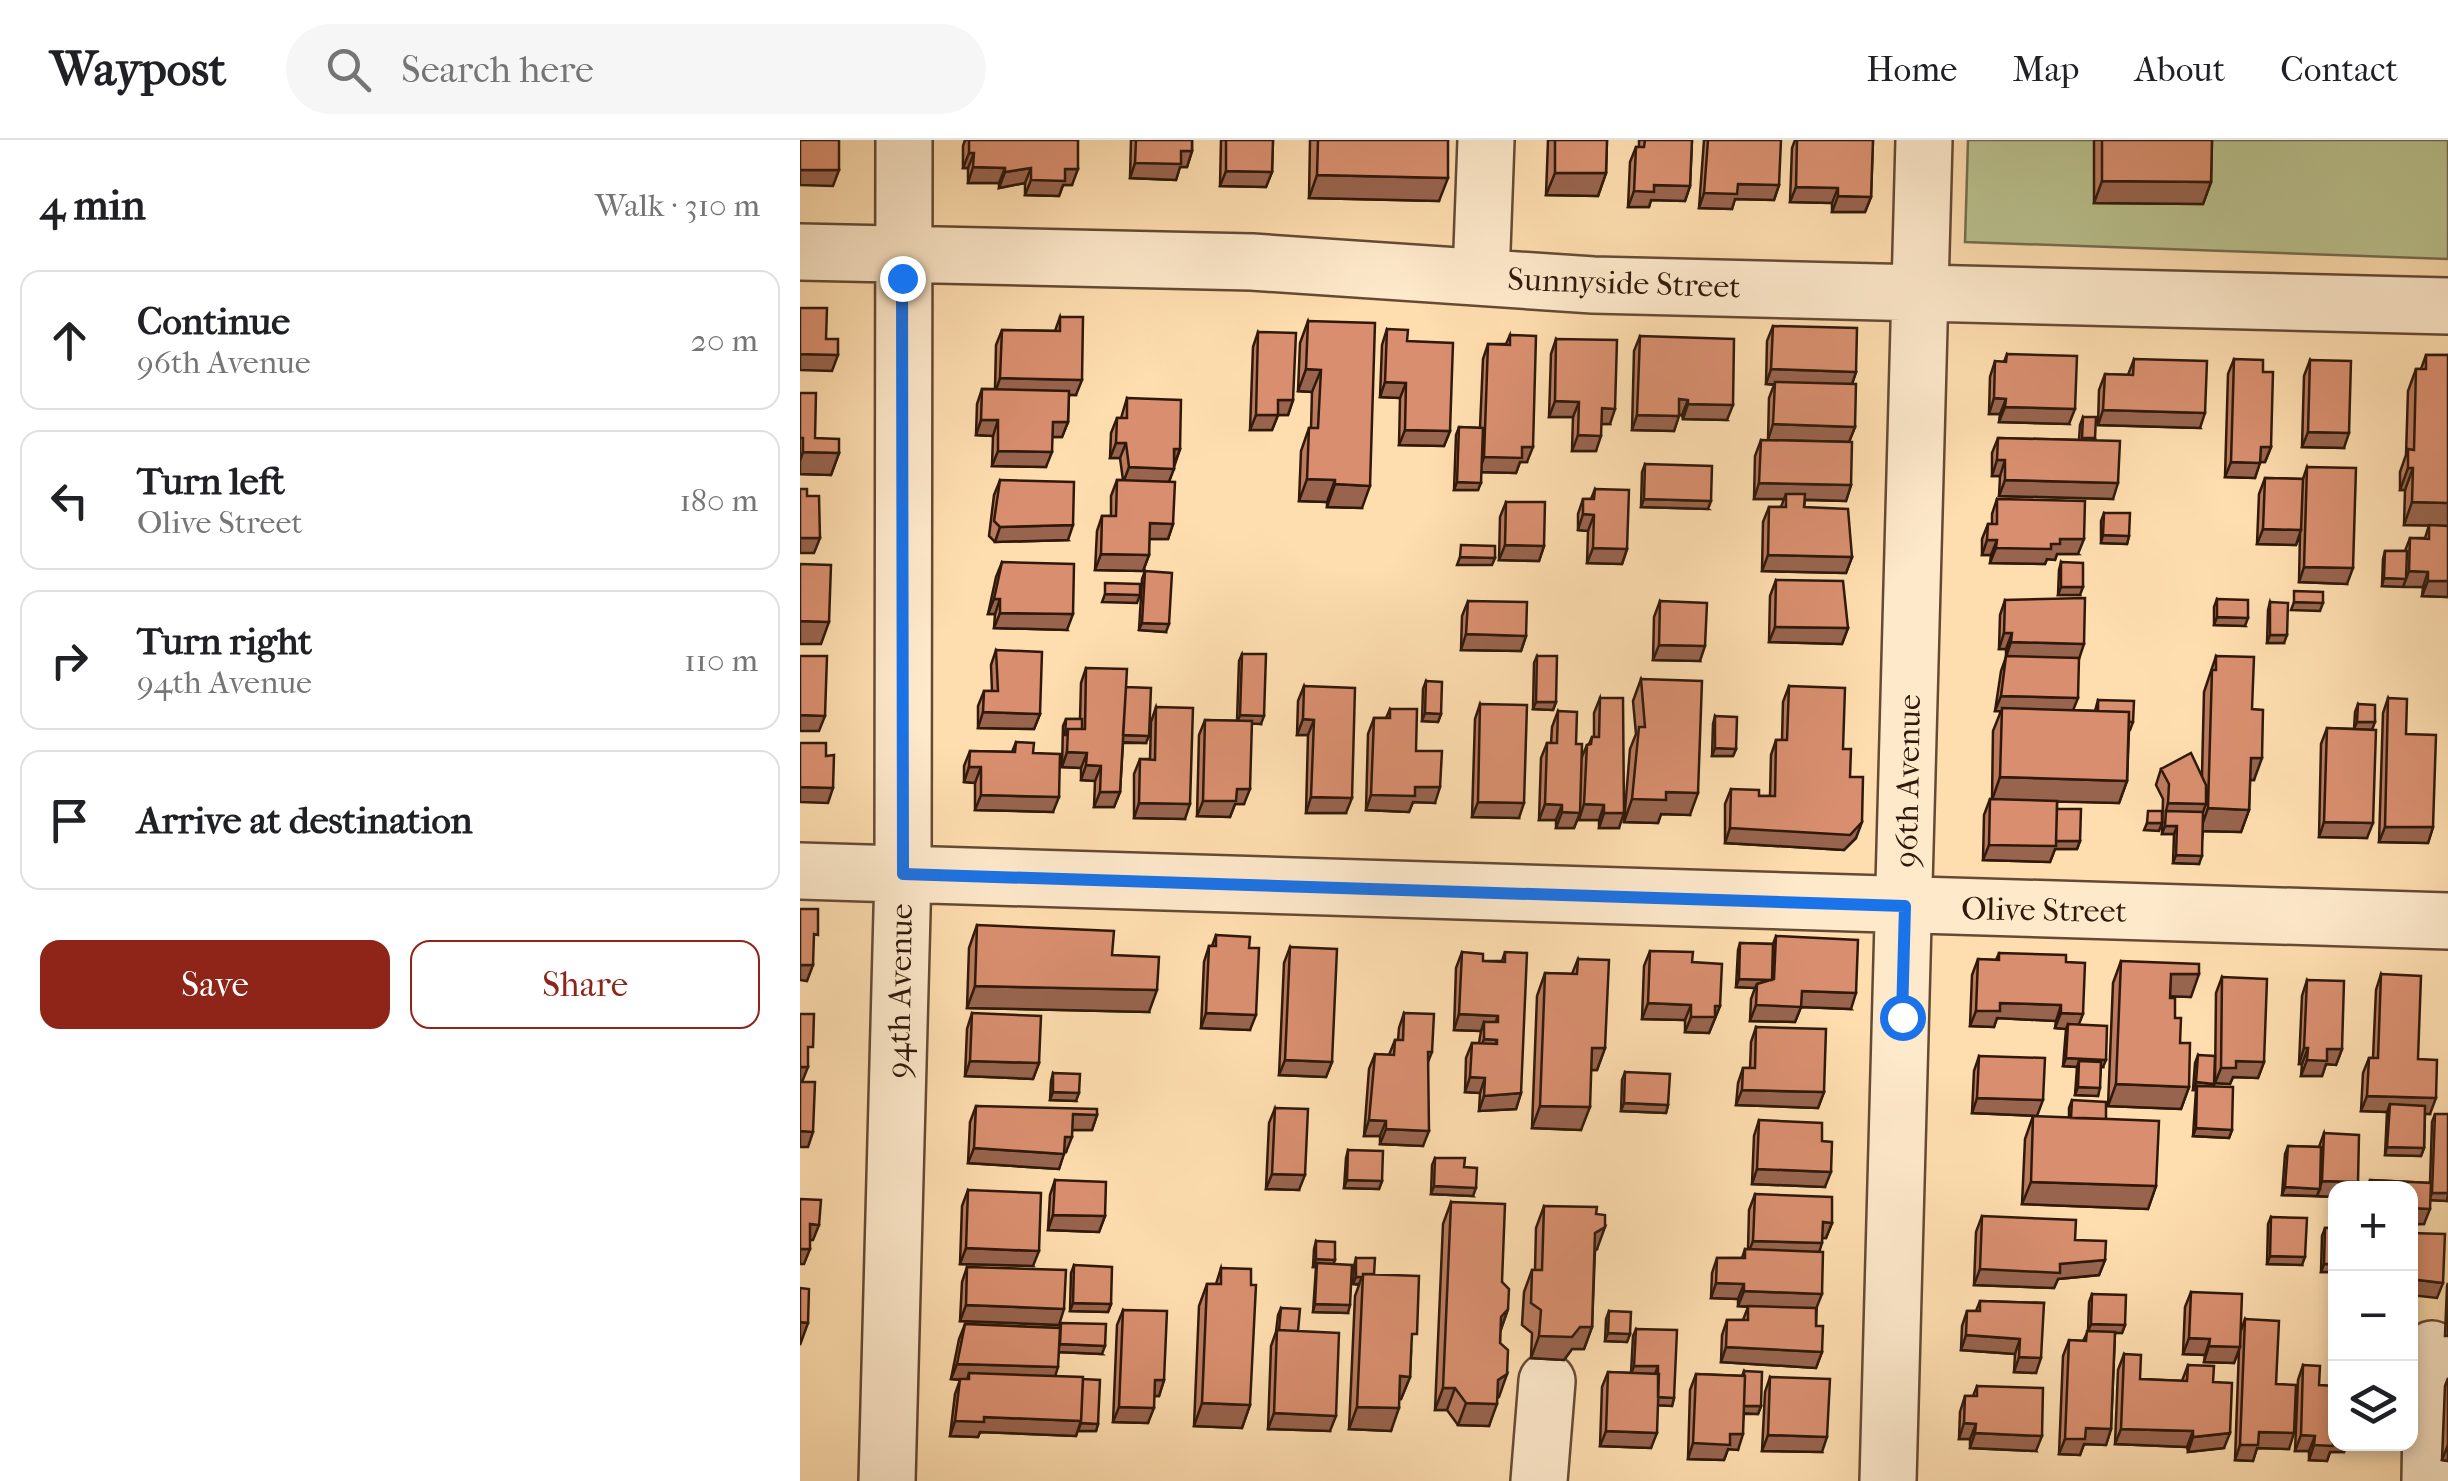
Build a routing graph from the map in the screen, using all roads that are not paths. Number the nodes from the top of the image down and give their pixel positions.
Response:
1 (904, 140) edge
2 (1486, 140) edge
3 (1924, 140) edge
4 (800, 252) edge
5 (902, 254) junction
6 (1481, 277) junction
7 (1920, 292) junction
8 (2448, 306) edge
9 (800, 871) edge
10 (903, 874) junction
11 (1905, 906) junction
12 (2448, 921) edge
13 (2432, 1349) dead end
14 (1547, 1382) dead end
15 (888, 1481) edge
16 (1539, 1481) edge
17 (1888, 1481) edge
18 (2430, 1481) edge

1 - 5 street, 94th Avenue
2 - 6 street
3 - 7 street, 96th Avenue
4 - 5 street, Sunnyside Street
5 - 6 street, Sunnyside Street
5 - 10 street, 94th Avenue
6 - 7 street, Sunnyside Street
7 - 8 street, Sunnyside Street
7 - 11 street, 96th Avenue
9 - 10 street, Olive Street
10 - 11 street, Olive Street
10 - 15 street, 94th Avenue
11 - 12 street, Olive Street
11 - 17 street, 96th Avenue
13 - 18 street
14 - 16 street

